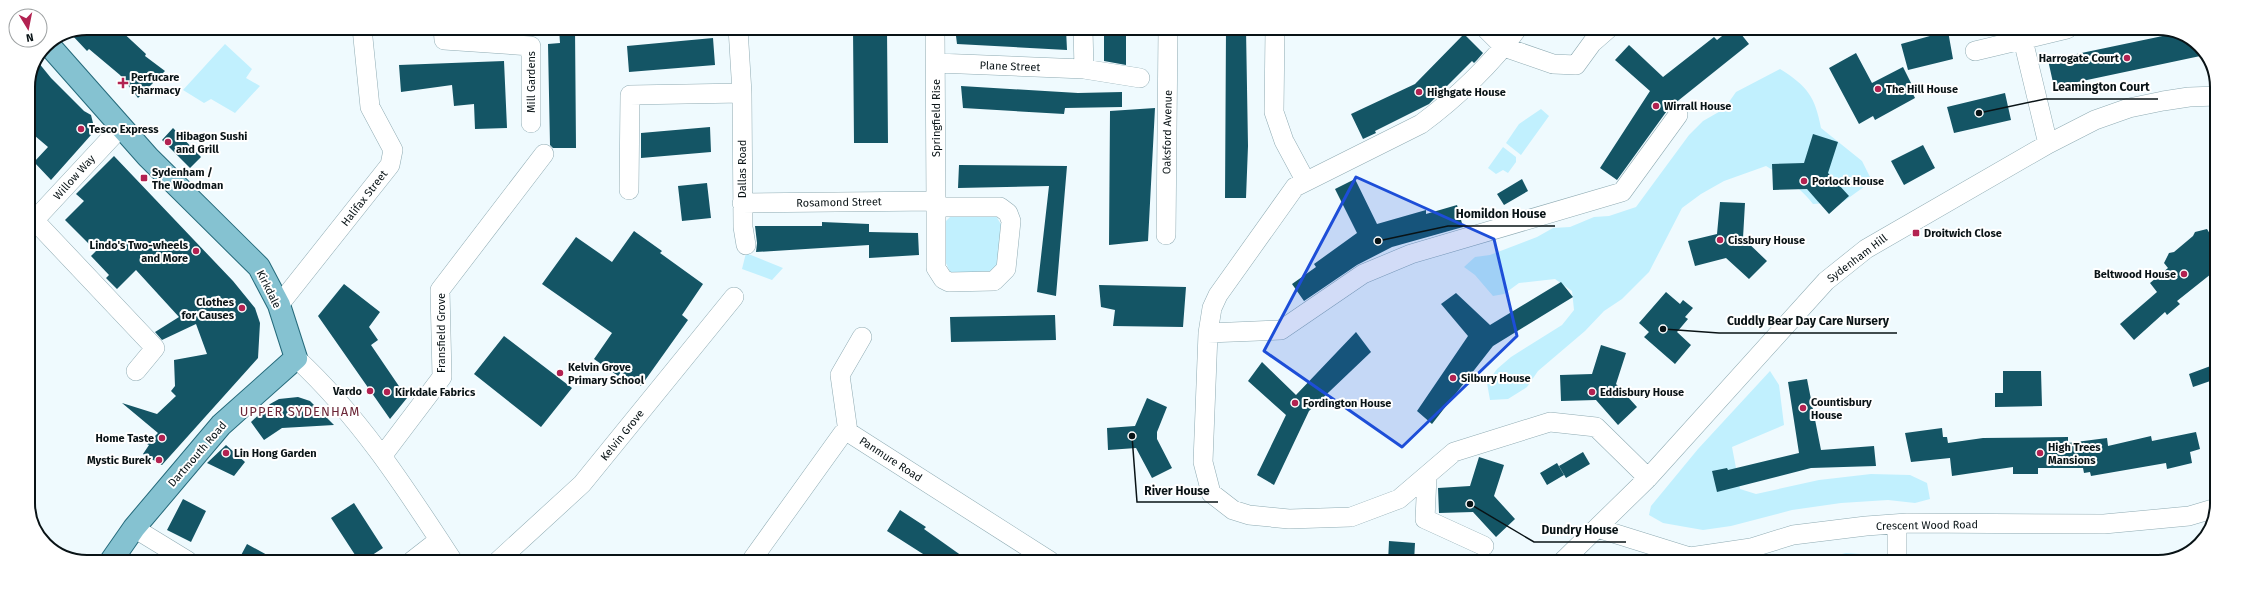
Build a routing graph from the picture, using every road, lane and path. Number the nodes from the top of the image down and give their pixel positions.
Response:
1 (363, 35) edge
2 (444, 35) edge
3 (738, 35) edge
4 (935, 35) edge
5 (1083, 35) edge
6 (1168, 35) edge
7 (1275, 35) edge
8 (1492, 35) edge
9 (1513, 35) edge
10 (1601, 35) edge
11 (2043, 35) edge
12 (2023, 40) junction
13 (1504, 48) junction
14 (52, 49) edge
15 (1975, 50) dead end
16 (936, 63) junction
17 (1084, 69) junction
18 (1140, 78) dead end
19 (742, 93) junction
20 (2210, 96) edge
21 (1678, 115) dead end
22 (531, 123) dead end
23 (121, 127) junction
24 (2048, 144) junction
25 (544, 154) dead end
26 (1305, 180) junction
27 (630, 190) dead end
28 (742, 202) junction
29 (936, 204) junction
30 (35, 220) edge
31 (35, 228) edge
32 (1166, 235) dead end
33 (746, 245) dead end
34 (734, 297) dead end
35 (279, 305) junction
36 (1208, 334) junction
37 (862, 336) dead end
38 (296, 358) junction
39 (136, 371) dead end
40 (848, 432) junction
41 (383, 455) junction
42 (1427, 477) junction
43 (1648, 478) junction
44 (2209, 510) edge
45 (1897, 524) junction
46 (134, 528) junction
47 (1597, 528) junction
48 (439, 540) junction
49 (1484, 546) dead end
50 (115, 555) edge
51 (178, 555) edge
52 (420, 555) edge
53 (449, 555) edge
54 (505, 555) edge
55 (755, 555) edge
56 (1041, 555) edge
57 (1569, 555) edge
58 (1681, 555) edge
59 (1708, 555) edge
60 (1897, 555) edge

1 - 35 street, Halifax Street
2 - 22 street, Mill Gardens
3 - 19 street, Dallas Road
4 - 16 street, Springfield Rise
5 - 17 street
6 - 32 street, Oaksford Avenue
7 - 26 street
8 - 13 street
9 - 13 street
10 - 13 street
11 - 12 street
12 - 15 street
12 - 24 street
13 - 26 street
14 - 23 main road, Kirkdale
16 - 17 street, Plane Street
16 - 29 street, Springfield Rise
17 - 18 street, Plane Street
19 - 27 street
19 - 28 street, Dallas Road
20 - 24 street, Sydenham Hill
21 - 36 street
23 - 30 street, Willow Way
23 - 35 main road, Kirkdale
24 - 43 street, Sydenham Hill
25 - 41 street, Fransfield Grove
26 - 36 street
28 - 29 street, Rosamond Street
28 - 33 street, Dallas Road
29 - 29 street, Rosamond Street
31 - 39 street
34 - 54 street, Kelvin Grove
35 - 38 main road, Kirkdale
36 - 42 street
37 - 40 street
38 - 41 street, Kirkdale
38 - 46 main road, Dartmouth Road
40 - 55 street, Panmure Road
40 - 56 street, Panmure Road
41 - 48 street, Kirkdale
42 - 43 street
42 - 49 street
43 - 47 street, Sydenham Hill
44 - 45 street, Crescent Wood Road
45 - 59 street, Crescent Wood Road
45 - 60 street
46 - 50 main road, Dartmouth Road
46 - 51 street
47 - 57 street, Sydenham Hill
47 - 58 street, Crescent Wood Road
48 - 52 street
48 - 53 street, Kirkdale

